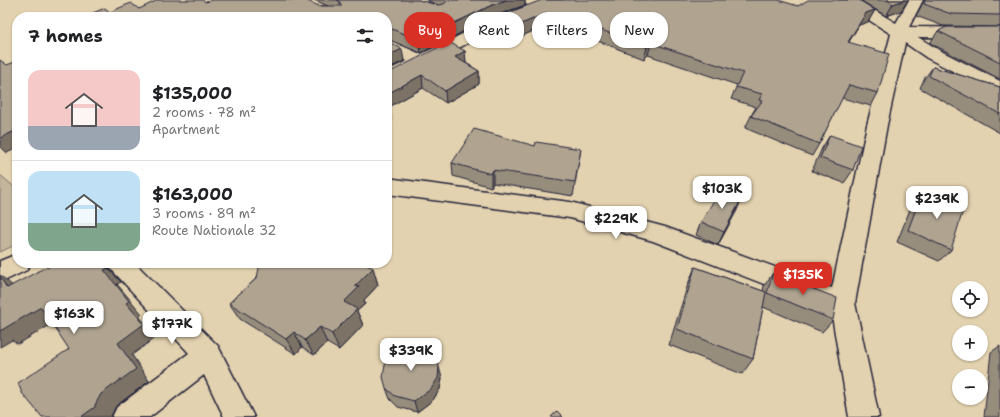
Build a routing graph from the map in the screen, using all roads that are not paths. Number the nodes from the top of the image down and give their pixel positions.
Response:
1 (847, 0) edge
2 (916, 0) edge
3 (542, 1) edge
4 (899, 32) junction
5 (1000, 33) edge
6 (392, 46) edge
7 (421, 61) junction
8 (392, 76) edge
9 (1000, 88) edge
10 (392, 187) edge
11 (12, 267) edge
12 (125, 268) edge
13 (0, 273) edge
14 (842, 303) junction
15 (208, 355) junction
16 (127, 417) edge
17 (239, 417) edge
18 (864, 417) edge

1 - 4 street
2 - 4 street
3 - 7 street
4 - 5 street
4 - 9 street
4 - 14 street
6 - 7 street
7 - 8 street
10 - 14 street
11 - 13 street
12 - 15 street
14 - 18 street
15 - 16 street
15 - 17 street

